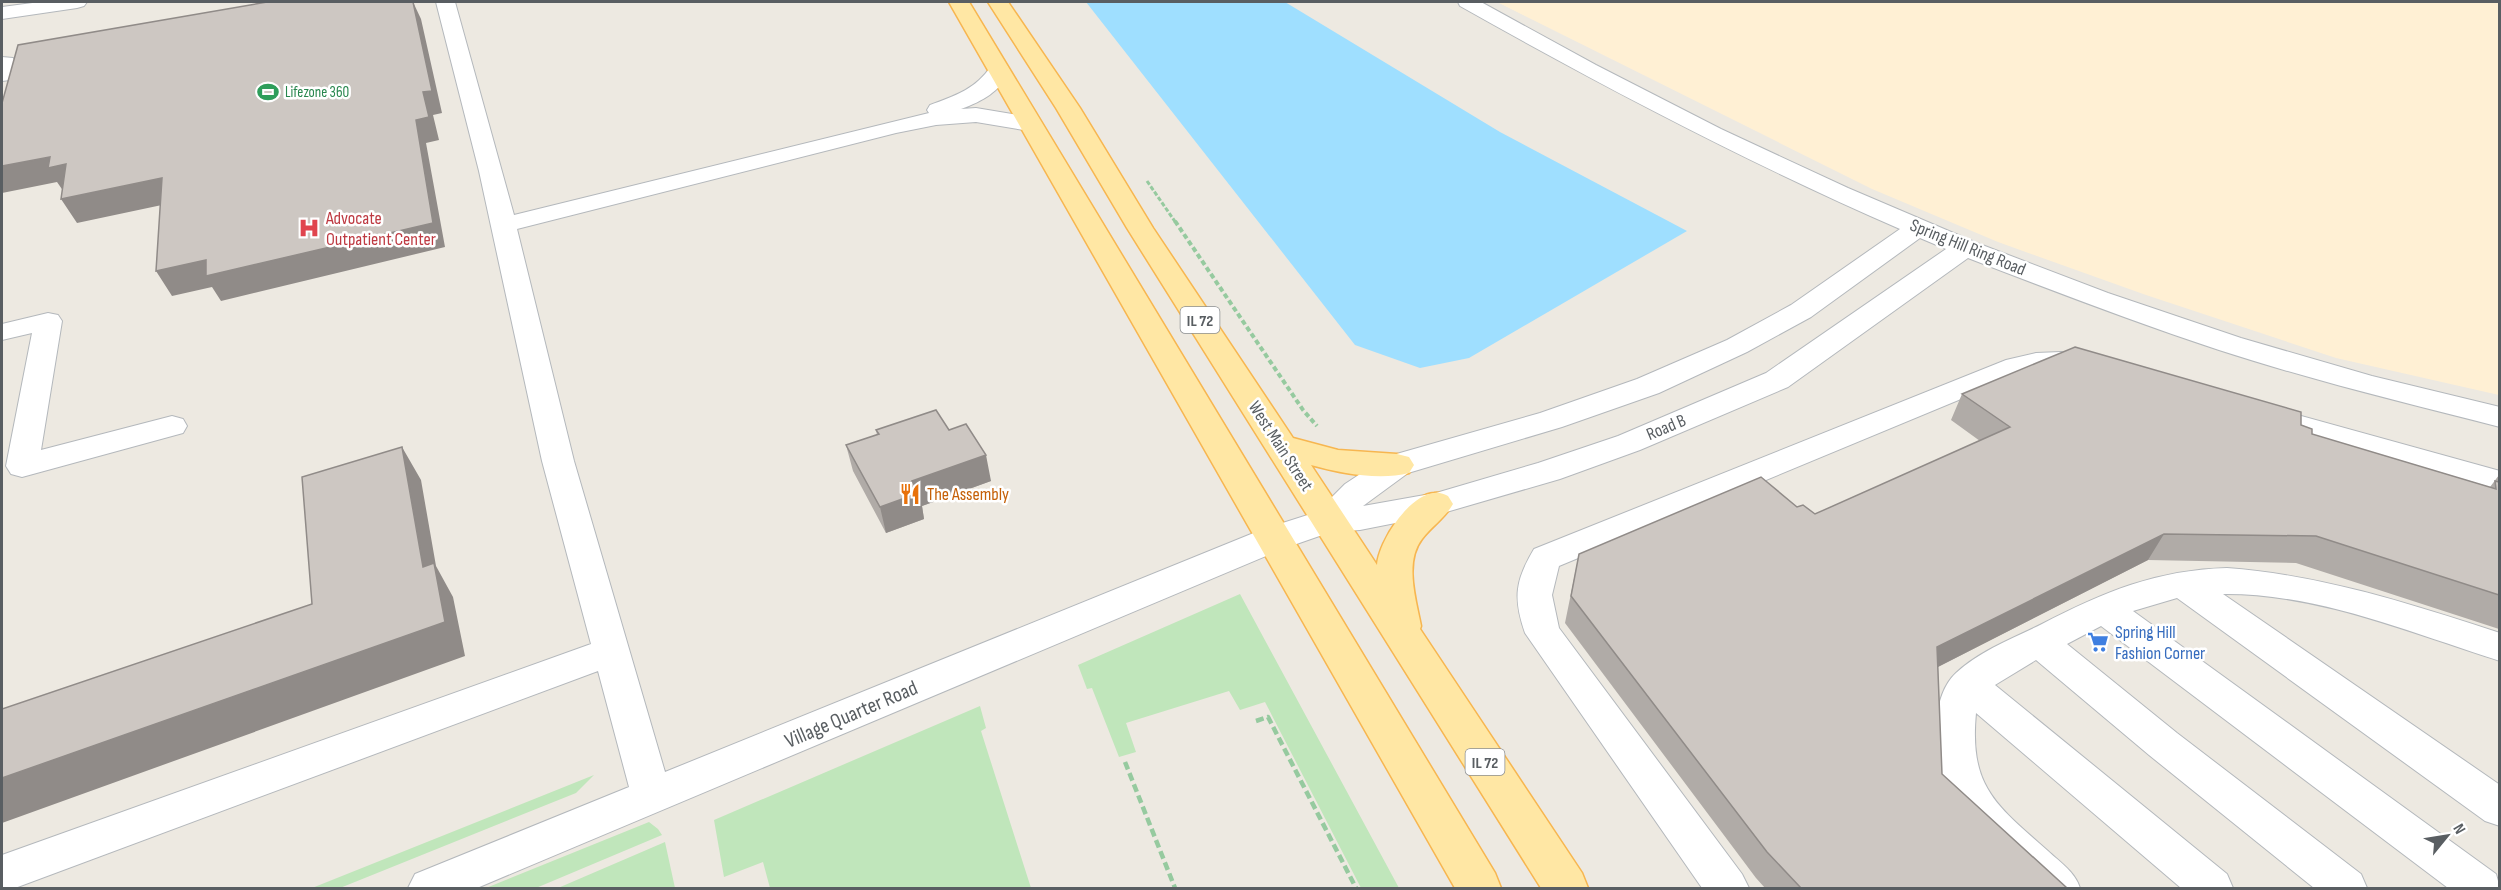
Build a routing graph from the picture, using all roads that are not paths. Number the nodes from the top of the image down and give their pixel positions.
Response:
1 (77, 2) edge
2 (445, 2) edge
3 (959, 2) edge
4 (998, 2) edge
5 (1467, 2) edge
6 (2, 14) edge
7 (999, 71) junction
8 (1030, 124) junction
9 (895, 126) junction
10 (503, 225) junction
11 (1919, 228) junction
12 (1966, 247) junction
13 (2, 332) edge
14 (1718, 354) junction
15 (2115, 374) edge
16 (1765, 386) junction
17 (2240, 409) edge
18 (2499, 417) edge
19 (172, 426) dead end
20 (1282, 446) junction
21 (1397, 465) junction
22 (2499, 482) edge
23 (1436, 504) junction
24 (1329, 520) junction
25 (1273, 539) junction
26 (2183, 584) junction
27 (2103, 608) junction
28 (1404, 636) junction
29 (2039, 642) junction
30 (2499, 647) edge
31 (612, 651) junction
32 (1968, 684) junction
33 (652, 797) junction
34 (2499, 808) edge
35 (2, 874) edge
36 (430, 888) edge
37 (1479, 888) edge
38 (1566, 888) edge
39 (1727, 888) edge
40 (2059, 888) edge
41 (2212, 888) edge
42 (2346, 888) edge
43 (2481, 888) edge

1 - 6 street
2 - 10 street
3 - 7 main road, IL 72
4 - 20 main road, West Main Street / IL 72
5 - 11 street, Spring Hill Ring Road
7 - 8 main road, IL 72
7 - 9 street
8 - 9 street
8 - 25 main road, IL 72
9 - 10 street
10 - 31 street
11 - 12 street, Spring Hill Ring Road
11 - 14 street, Road B
12 - 16 street, Road B
12 - 18 street, Spring Hill Ring Road
13 - 19 street
14 - 16 street
14 - 21 street, Road B
15 - 39 street
16 - 23 street, Road B
17 - 22 street
20 - 21 main road
20 - 24 main road, West Main Street / IL 72
21 - 24 street, Road B
23 - 24 street, Road B
23 - 28 main road
24 - 25 street, Road B
24 - 28 main road, West Main Street / IL 72
25 - 33 street, Village Quarter Road
25 - 37 main road, IL 72
26 - 27 street
26 - 30 street
26 - 34 street
27 - 29 street
27 - 43 street
28 - 38 main road, West Main Street / IL 72
29 - 32 street
29 - 42 street
31 - 33 street
31 - 35 street
32 - 40 street
32 - 41 street
33 - 36 street, Village Quarter Road

